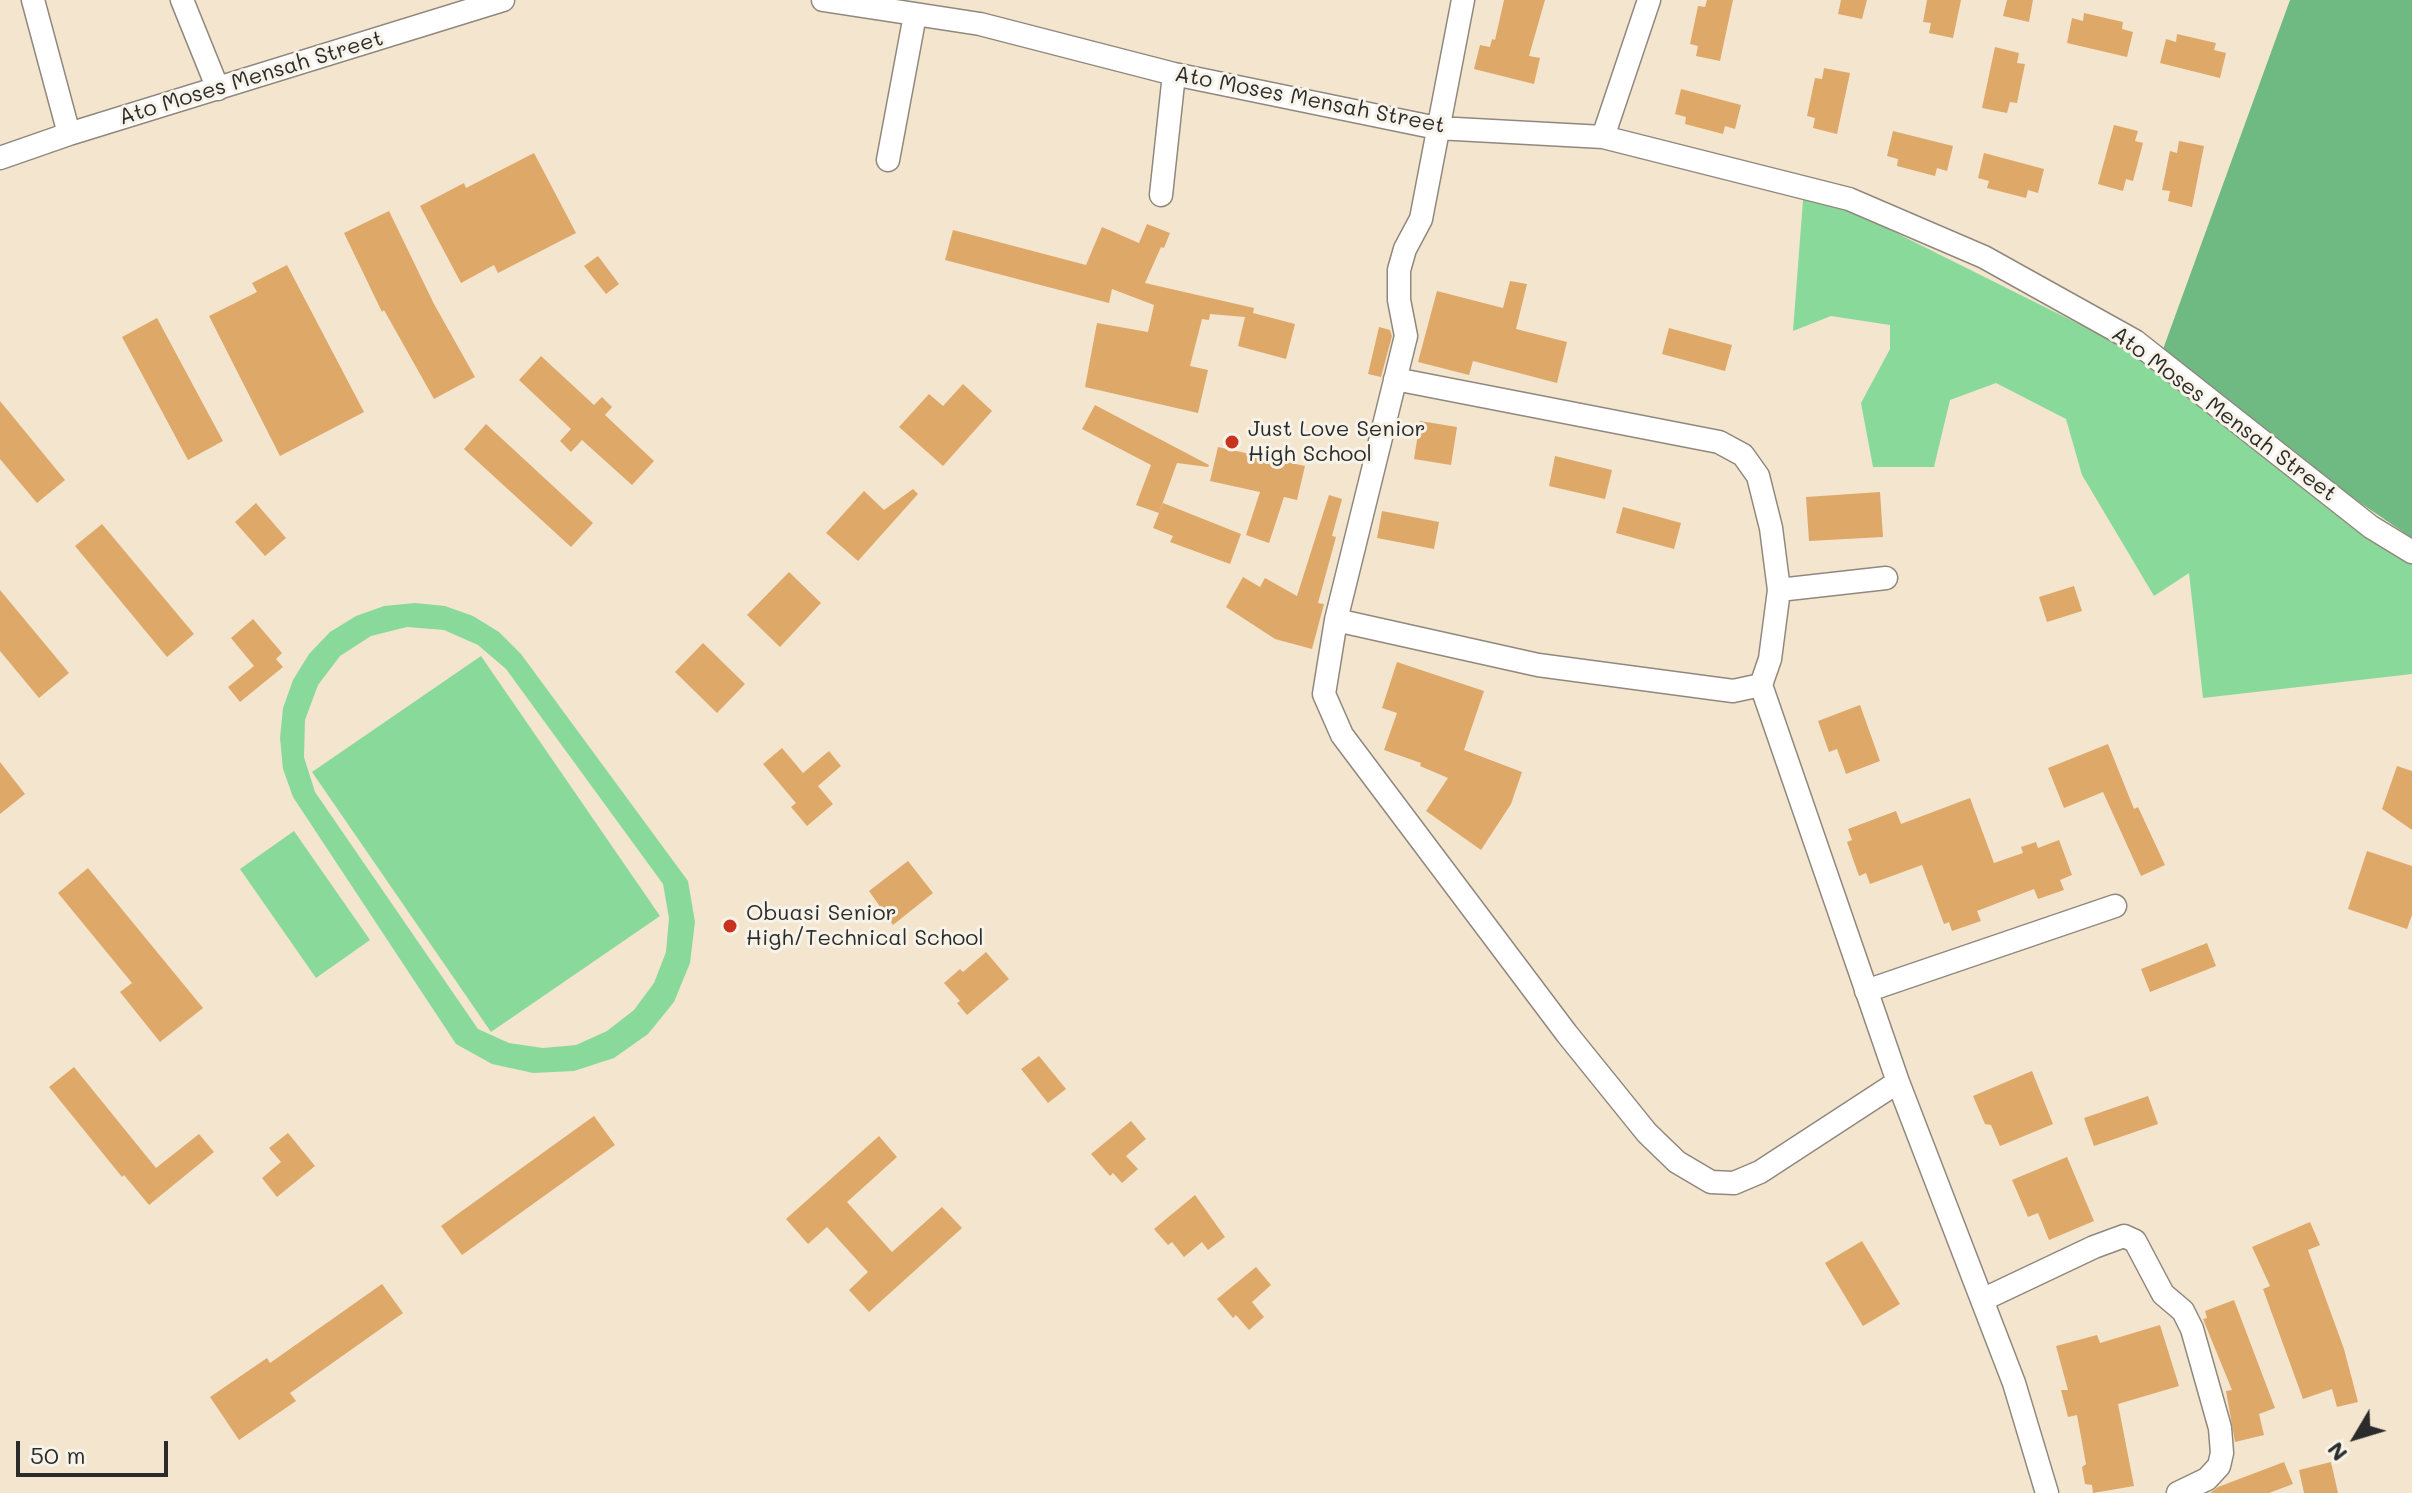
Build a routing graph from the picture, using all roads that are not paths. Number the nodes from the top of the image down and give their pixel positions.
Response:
1 (33, 0) edge
2 (182, 0) edge
3 (503, 0) edge
4 (823, 0) edge
5 (1463, 0) edge
6 (1649, 0) edge
7 (915, 15) junction
8 (1174, 74) junction
9 (218, 89) junction
10 (1437, 128) junction
11 (69, 134) junction
12 (1603, 137) junction
13 (0, 158) edge
14 (888, 160) dead end
15 (1161, 195) dead end
16 (1395, 379) junction
17 (2412, 552) edge
18 (1886, 578) dead end
19 (1779, 590) junction
20 (1336, 620) junction
21 (1761, 685) junction
22 (2115, 906) dead end
23 (1866, 991) junction
24 (1898, 1082) junction
25 (1982, 1300) junction
26 (2047, 1493) edge
27 (2178, 1493) edge

1 - 11 street
2 - 9 street
3 - 9 street, Ato Moses Mensah Street
4 - 7 street, Ato Moses Mensah Street
5 - 10 street
6 - 12 street
7 - 8 street, Ato Moses Mensah Street
7 - 14 street
8 - 10 street, Ato Moses Mensah Street
8 - 15 street
9 - 11 street, Ato Moses Mensah Street
10 - 12 street, Ato Moses Mensah Street
10 - 16 street
11 - 13 street, Ato Moses Mensah Street
12 - 17 street, Ato Moses Mensah Street
16 - 19 street
16 - 20 street
18 - 19 street
19 - 21 street
20 - 21 street
20 - 24 street
21 - 23 street
22 - 23 street
23 - 24 street
24 - 25 street
25 - 26 street
25 - 27 street

